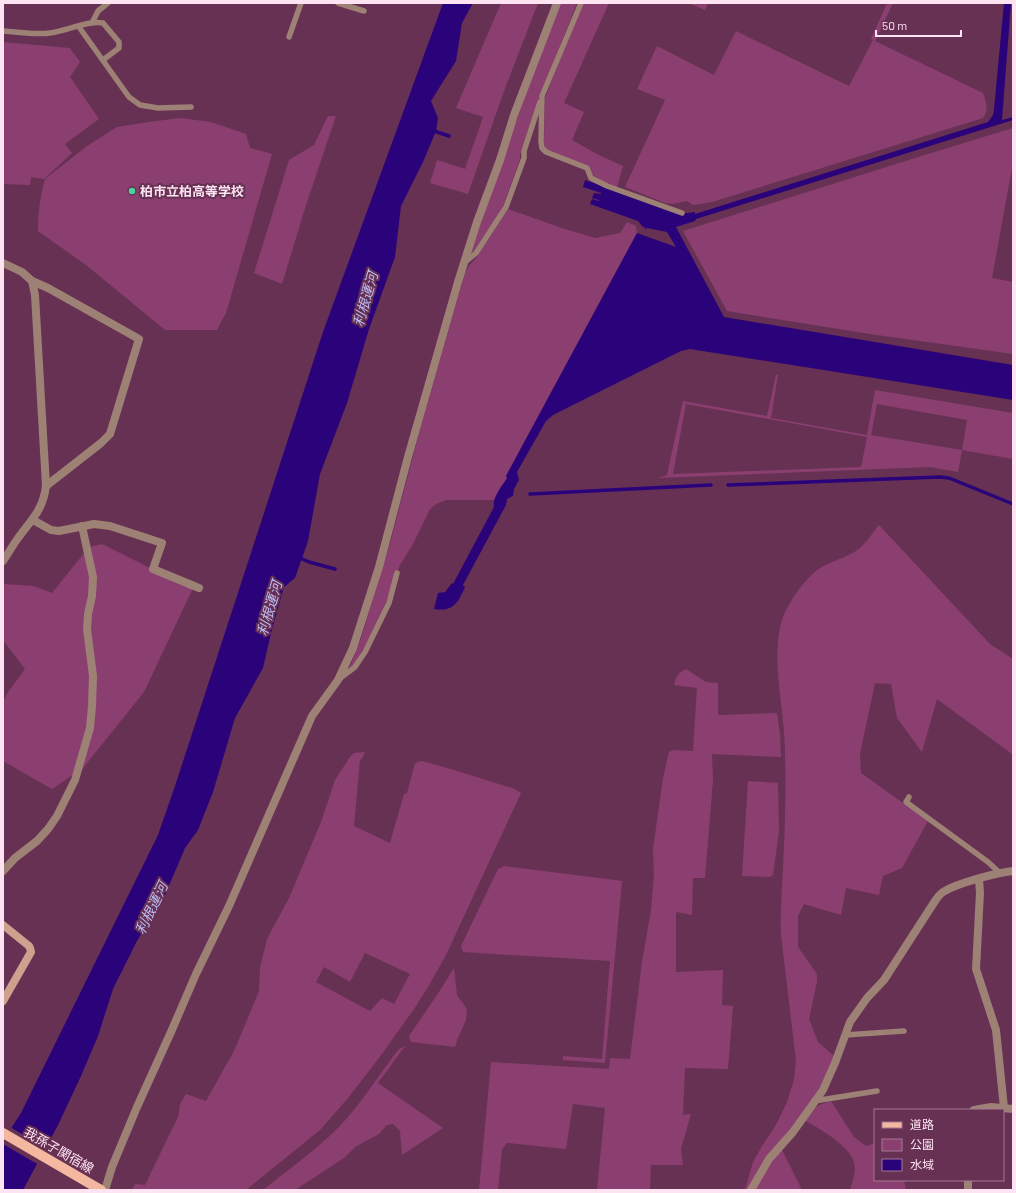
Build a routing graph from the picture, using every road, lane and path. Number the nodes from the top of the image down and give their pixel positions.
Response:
1 (108, 3) edge
2 (301, 3) edge
3 (338, 3) edge
4 (557, 3) edge
5 (581, 3) edge
6 (364, 12) dead end
7 (92, 23) junction
8 (79, 27) junction
9 (3, 30) edge
10 (289, 37) dead end
11 (103, 60) junction
12 (542, 96) junction
13 (191, 107) dead end
14 (682, 213) dead end
15 (3, 263) edge
16 (464, 263) junction
17 (32, 281) junction
18 (46, 486) junction
19 (33, 520) junction
20 (82, 526) junction
21 (3, 562) edge
22 (397, 573) dead end
23 (199, 588) dead end
24 (338, 680) junction
25 (909, 797) dead end
26 (3, 871) edge
27 (1013, 871) edge
28 (1001, 874) junction
29 (979, 879) junction
30 (3, 925) edge
31 (3, 1001) edge
32 (904, 1031) dead end
33 (846, 1035) junction
34 (877, 1091) dead end
35 (814, 1101) junction
36 (1004, 1108) junction
37 (980, 1109) edge
38 (1013, 1109) edge
39 (3, 1133) edge
40 (101, 1190) edge
41 (105, 1190) edge
42 (751, 1190) edge

1 - 7 lane
2 - 10 lane
3 - 6 lane
4 - 16 street
5 - 12 lane
7 - 8 lane
7 - 11 lane
8 - 9 lane
8 - 11 lane
11 - 13 lane
12 - 14 lane
12 - 16 lane
15 - 17 street
16 - 24 street
17 - 18 street
17 - 18 street
18 - 19 street
19 - 20 street
19 - 21 street
20 - 23 street
20 - 26 street
22 - 24 lane
24 - 41 street
25 - 28 lane
27 - 28 street
28 - 29 street
29 - 33 street
29 - 36 street
30 - 31 street
32 - 33 lane
33 - 35 street
34 - 35 lane
35 - 42 street
36 - 37 street
36 - 38 street
39 - 40 main road, 我孫子関宿線

